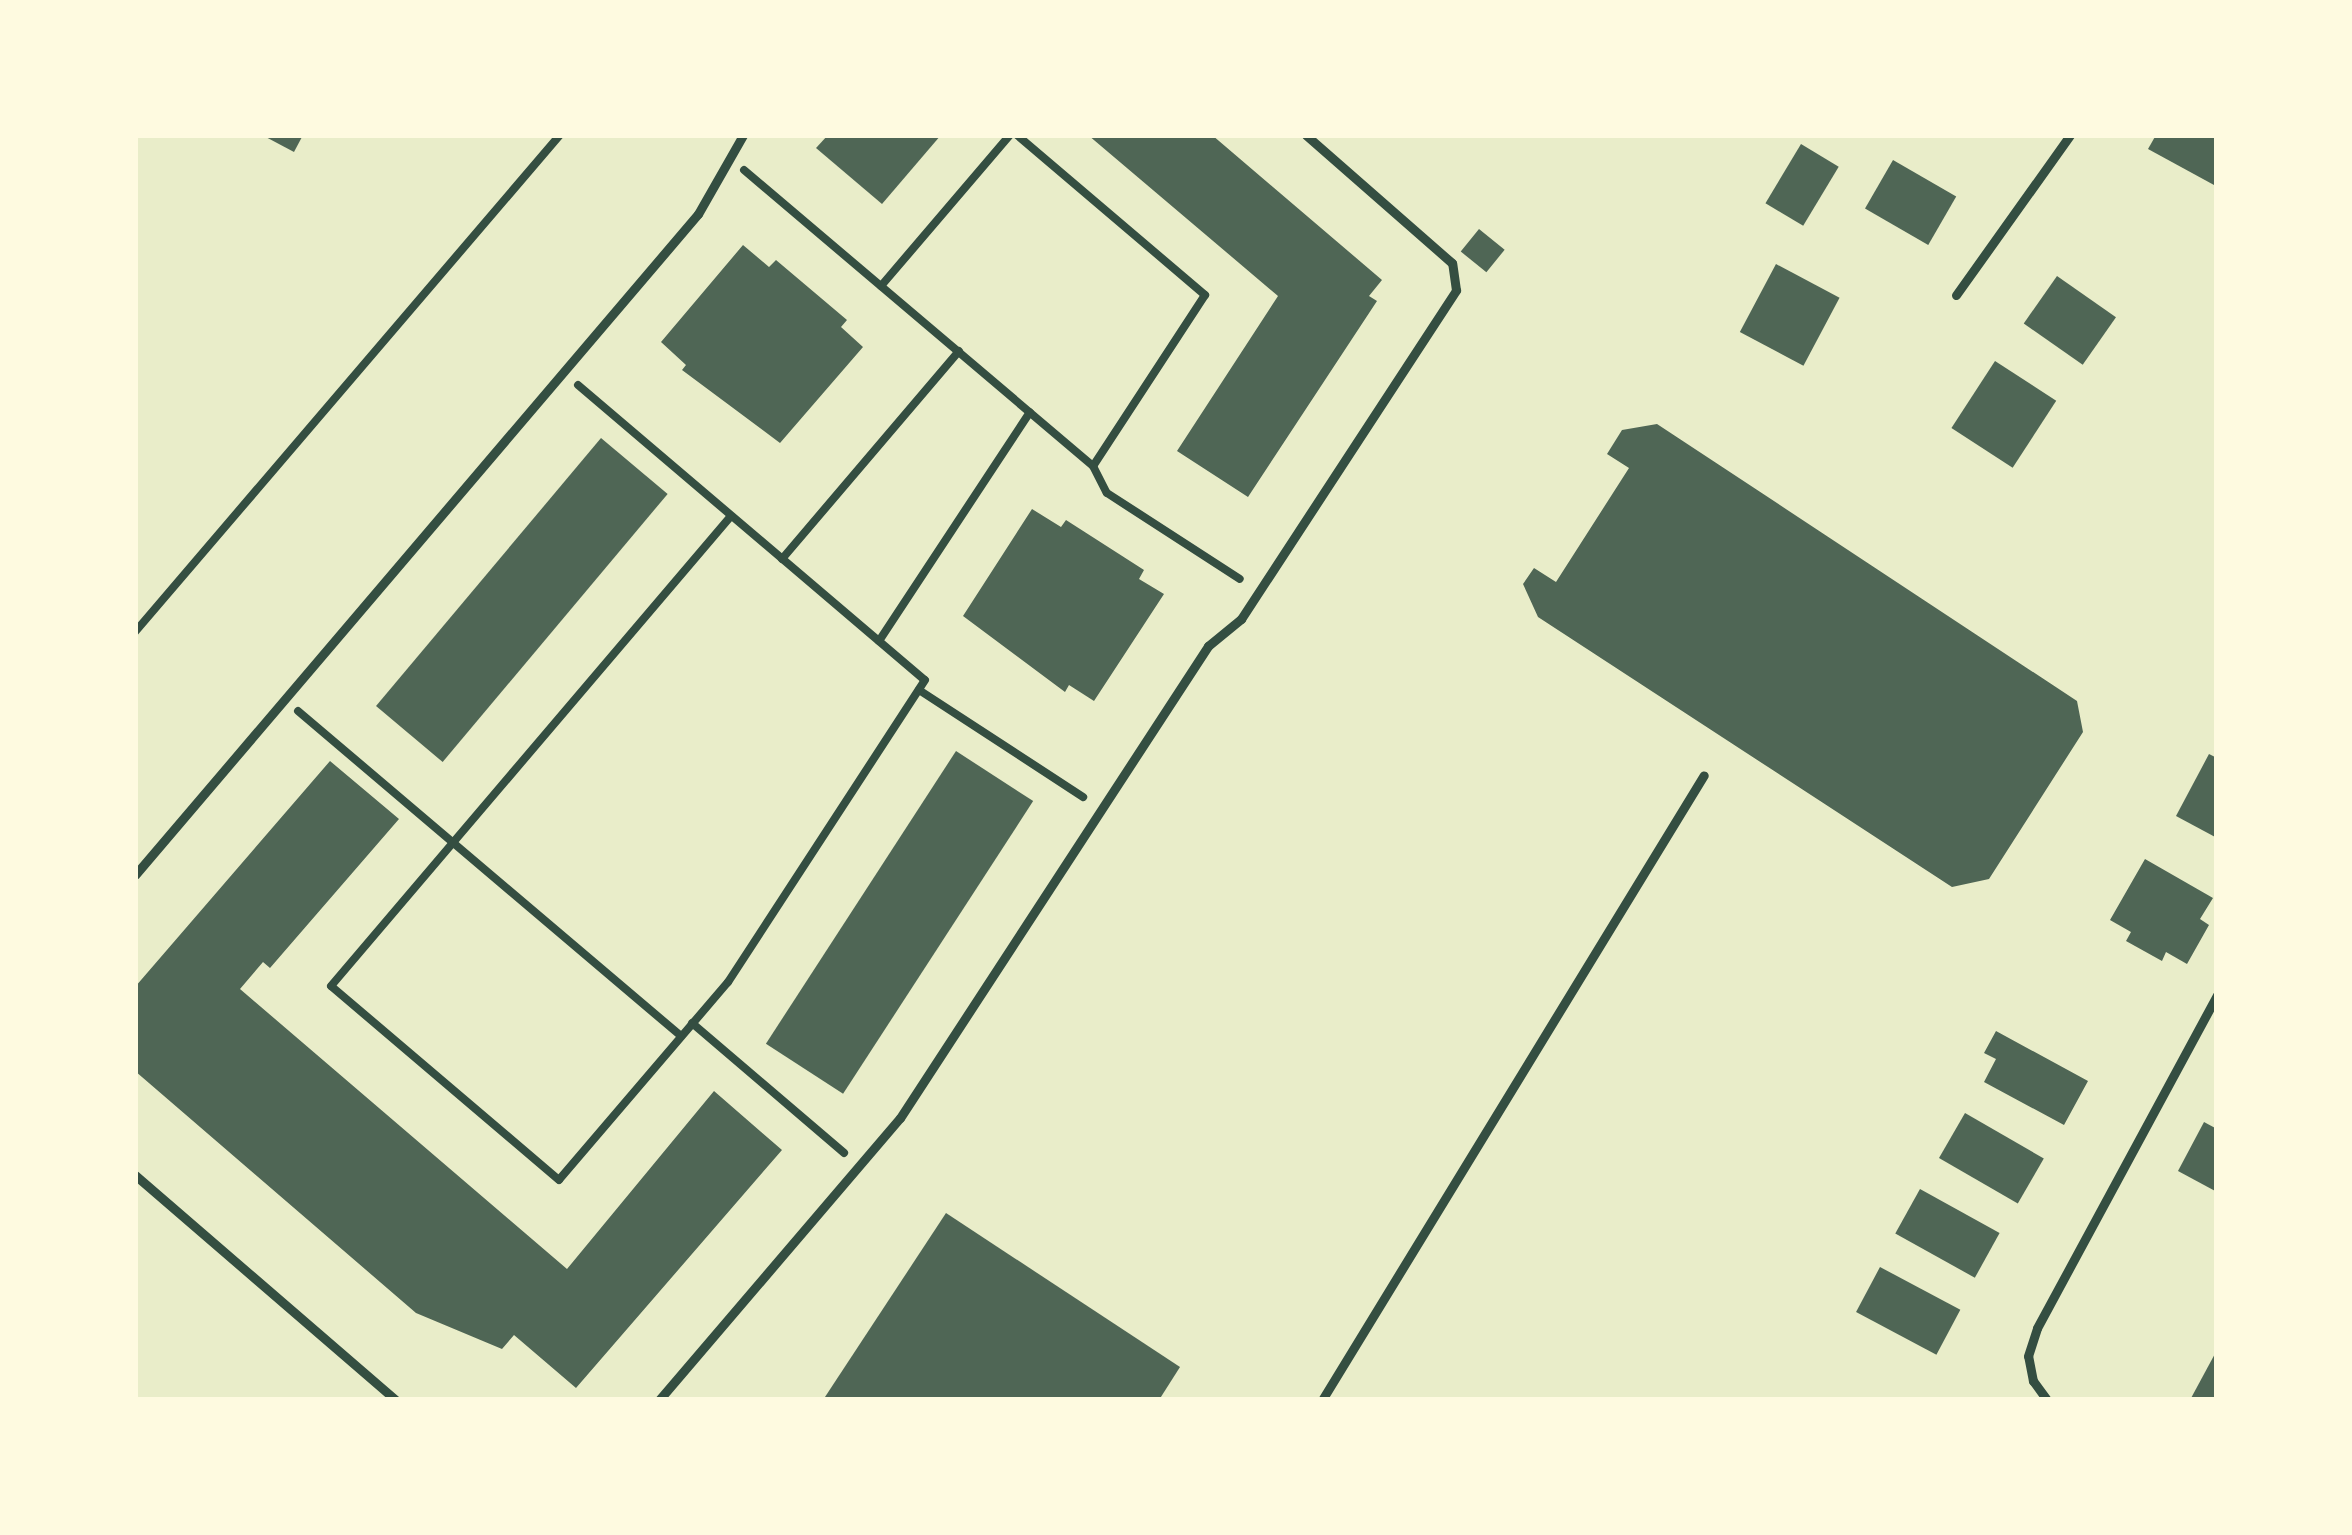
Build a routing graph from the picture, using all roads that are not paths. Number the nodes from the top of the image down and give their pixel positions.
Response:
1 (743, 135) edge
2 (1306, 135) edge
3 (2070, 135) edge
4 (1956, 295) dead end
5 (1704, 775) dead end
6 (135, 875) edge
7 (2217, 995) edge
8 (135, 1175) edge
9 (396, 1400) edge
10 (659, 1400) edge
11 (1322, 1400) edge
12 (2048, 1400) edge

1 - 6 lane
2 - 10 lane
3 - 4 lane
5 - 11 lane
7 - 12 lane
8 - 9 lane

